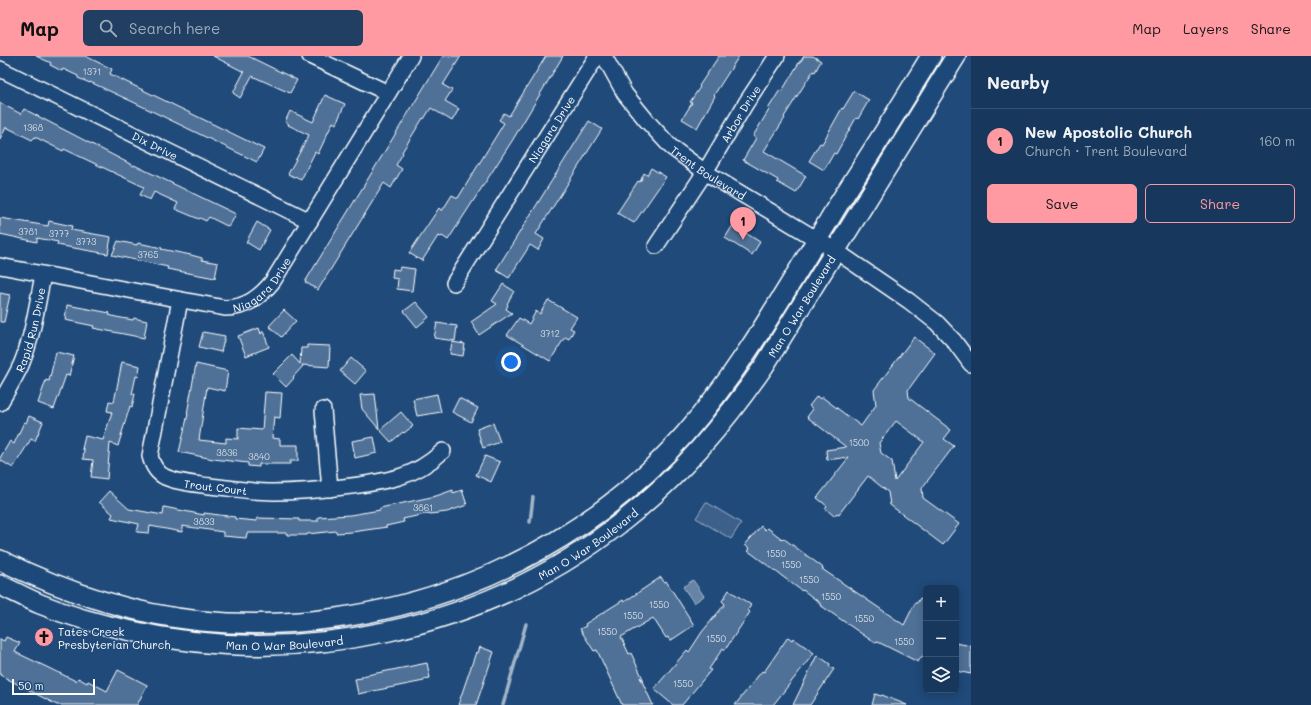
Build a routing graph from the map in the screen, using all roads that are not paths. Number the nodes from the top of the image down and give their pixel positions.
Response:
1 (310, 56) edge
2 (411, 56) edge
3 (597, 56) edge
4 (604, 56) edge
5 (777, 56) edge
6 (931, 56) edge
7 (956, 56) edge
8 (0, 69) edge
9 (388, 93) junction
10 (705, 172) junction
11 (310, 221) junction
12 (817, 240) junction
13 (656, 246) dead end
14 (836, 251) junction
15 (0, 266) edge
16 (43, 275) junction
17 (454, 283) dead end
18 (180, 300) junction
19 (971, 364) edge
20 (0, 403) edge
21 (322, 410) dead end
22 (443, 451) dead end
23 (330, 489) junction
24 (0, 560) edge
25 (0, 585) edge

1 - 9 street
2 - 9 street, Niagara Drive
3 - 17 street, Niagara Drive
4 - 10 street, Trent Boulevard
5 - 10 street, Arbor Drive
6 - 12 main road, Man O War Boulevard
7 - 14 main road, Man O War Boulevard
8 - 11 street, Dix Drive
9 - 11 street, Niagara Drive
10 - 12 street, Trent Boulevard
10 - 13 street, Arbor Drive
11 - 18 street, Niagara Drive
12 - 14 street, Trent Boulevard
12 - 24 main road, Man O War Boulevard
14 - 19 street, Trent Boulevard
14 - 25 main road, Man O War Boulevard
15 - 16 street, Niagara Drive
16 - 18 street, Niagara Drive
16 - 20 street, Rapid Run Drive
18 - 23 street, Trout Court
21 - 23 street
22 - 23 street, Trout Court

